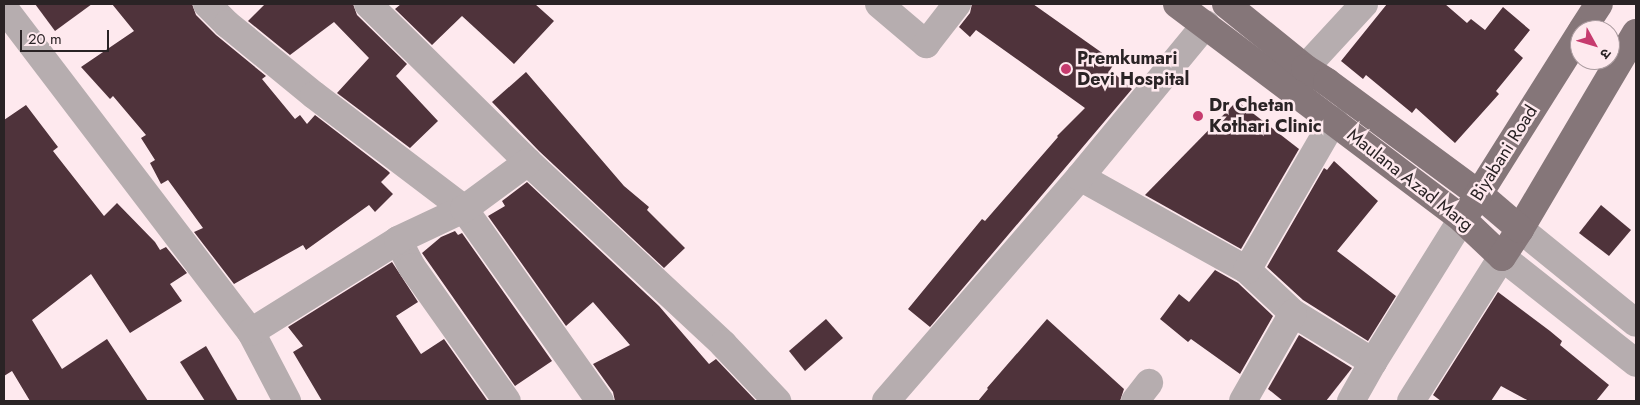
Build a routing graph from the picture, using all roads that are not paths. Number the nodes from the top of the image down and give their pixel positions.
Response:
1 (207, 4) edge
2 (368, 4) edge
3 (880, 4) edge
4 (957, 4) edge
5 (1177, 4) edge
6 (1226, 4) edge
7 (1364, 4) edge
8 (1598, 4) edge
9 (4, 8) edge
10 (1588, 20) edge
11 (1206, 24) junction
12 (1636, 33) edge
13 (1570, 49) edge
14 (1305, 68) junction
15 (1334, 120) junction
16 (528, 162) junction
17 (1080, 177) junction
18 (1479, 194) junction
19 (464, 209) junction
20 (1462, 220) junction
21 (1520, 229) junction
22 (398, 240) junction
23 (1502, 256) junction
24 (1247, 270) junction
25 (1293, 313) junction
26 (1636, 323) edge
27 (251, 332) junction
28 (1373, 362) junction
29 (1636, 363) edge
30 (287, 401) edge
31 (507, 401) edge
32 (600, 401) edge
33 (777, 401) edge
34 (886, 401) edge
35 (1243, 401) edge
36 (1351, 401) edge
37 (1411, 401) edge

1 - 19 street
2 - 16 street
3 - 4 street
5 - 11 main road, Maulana Azad Marg
6 - 14 main road, Maulana Azad Marg
7 - 14 street
8 - 10 main road
9 - 27 street
11 - 15 main road, Maulana Azad Marg
11 - 17 street
12 - 21 main road
13 - 18 main road, Biyabani Road
14 - 18 main road, Maulana Azad Marg
15 - 20 main road, Maulana Azad Marg
15 - 24 street
16 - 19 street
16 - 33 street
17 - 24 street
17 - 34 street
18 - 20 main road, Biyabani Road
18 - 21 main road, Maulana Azad Marg
19 - 22 street
19 - 32 street
20 - 23 main road, Maulana Azad Marg
20 - 28 street, Biyabani Road
21 - 23 main road
21 - 26 street, Maulana Azad Marg
22 - 27 street
22 - 31 street
23 - 29 street, Maulana Azad Marg
23 - 37 street
24 - 25 street
25 - 28 street
25 - 35 street
27 - 30 street
28 - 36 street, Biyabani Road

